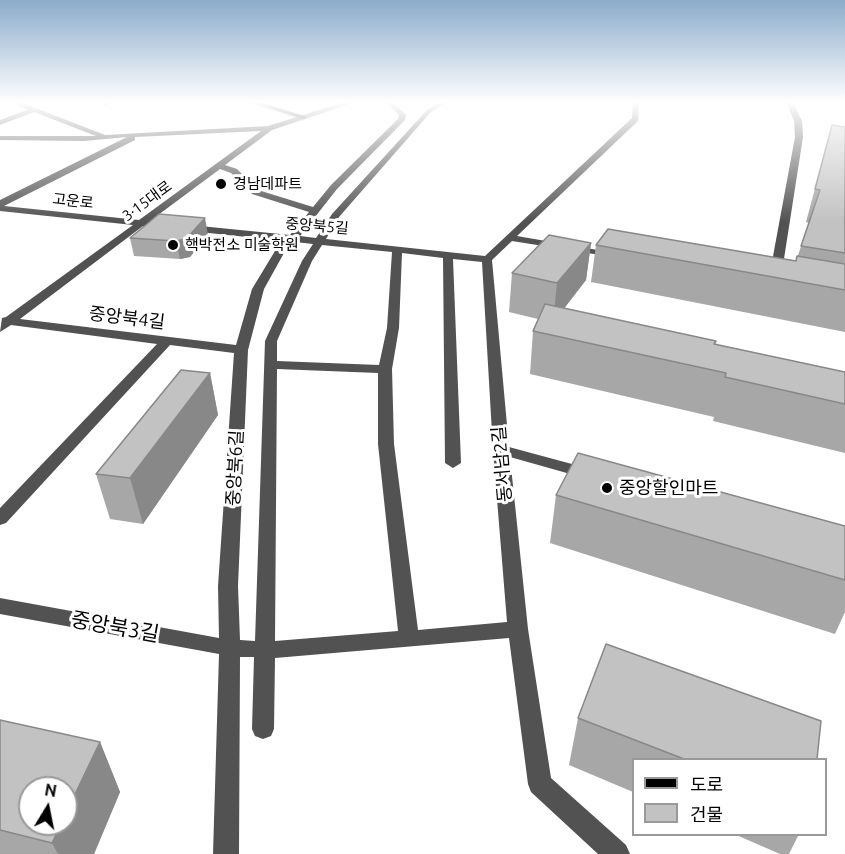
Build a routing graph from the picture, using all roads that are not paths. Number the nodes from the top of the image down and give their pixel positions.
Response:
1 (126, 142) edge
2 (251, 142) edge
3 (379, 142) edge
4 (401, 142) edge
5 (610, 142) edge
6 (798, 142) edge
7 (220, 166) junction
8 (0, 206) edge
9 (315, 211) junction
10 (143, 223) junction
11 (508, 237) junction
12 (292, 239) junction
13 (320, 240) junction
14 (397, 249) junction
15 (448, 254) junction
16 (624, 258) edge
17 (487, 259) junction
18 (773, 285) edge
19 (3, 323) edge
20 (166, 342) junction
21 (241, 350) junction
22 (270, 365) junction
23 (385, 369) junction
24 (501, 450) junction
25 (453, 463) dead end
26 (604, 478) edge
27 (0, 519) edge
28 (0, 606) edge
29 (518, 629) junction
30 (409, 638) junction
31 (230, 648) junction
32 (264, 648) junction
33 (263, 729) dead end
34 (226, 854) edge
35 (617, 854) edge

1 - 8 street
2 - 7 street, 3·15대로
3 - 9 street, 중앙북6길
4 - 13 street
5 - 11 street
6 - 18 street
7 - 9 street
7 - 10 street, 3·15대로
8 - 10 street, 고운로
9 - 12 street, 중앙북6길
10 - 12 street, 중앙북5길
10 - 19 street, 3·15대로
11 - 16 street
11 - 17 street
12 - 13 street, 중앙북5길
12 - 21 street, 중앙북6길
13 - 14 street, 중앙북5길
13 - 22 street
14 - 15 street, 중앙북5길
14 - 23 street
15 - 17 street, 중앙북5길
15 - 25 street
17 - 24 street, 동서남2길
19 - 20 street, 중앙북4길
20 - 21 street, 중앙북4길
20 - 27 street
21 - 31 street, 중앙북6길
22 - 23 street
22 - 32 street
23 - 30 street
24 - 26 street
24 - 29 street, 동서남2길
28 - 31 street, 중앙북3길
29 - 30 street, 중앙북3길
29 - 35 street, 동서남2길
30 - 32 street, 중앙북3길
31 - 32 street, 중앙북3길
31 - 34 street, 중앙북6길
32 - 33 street

